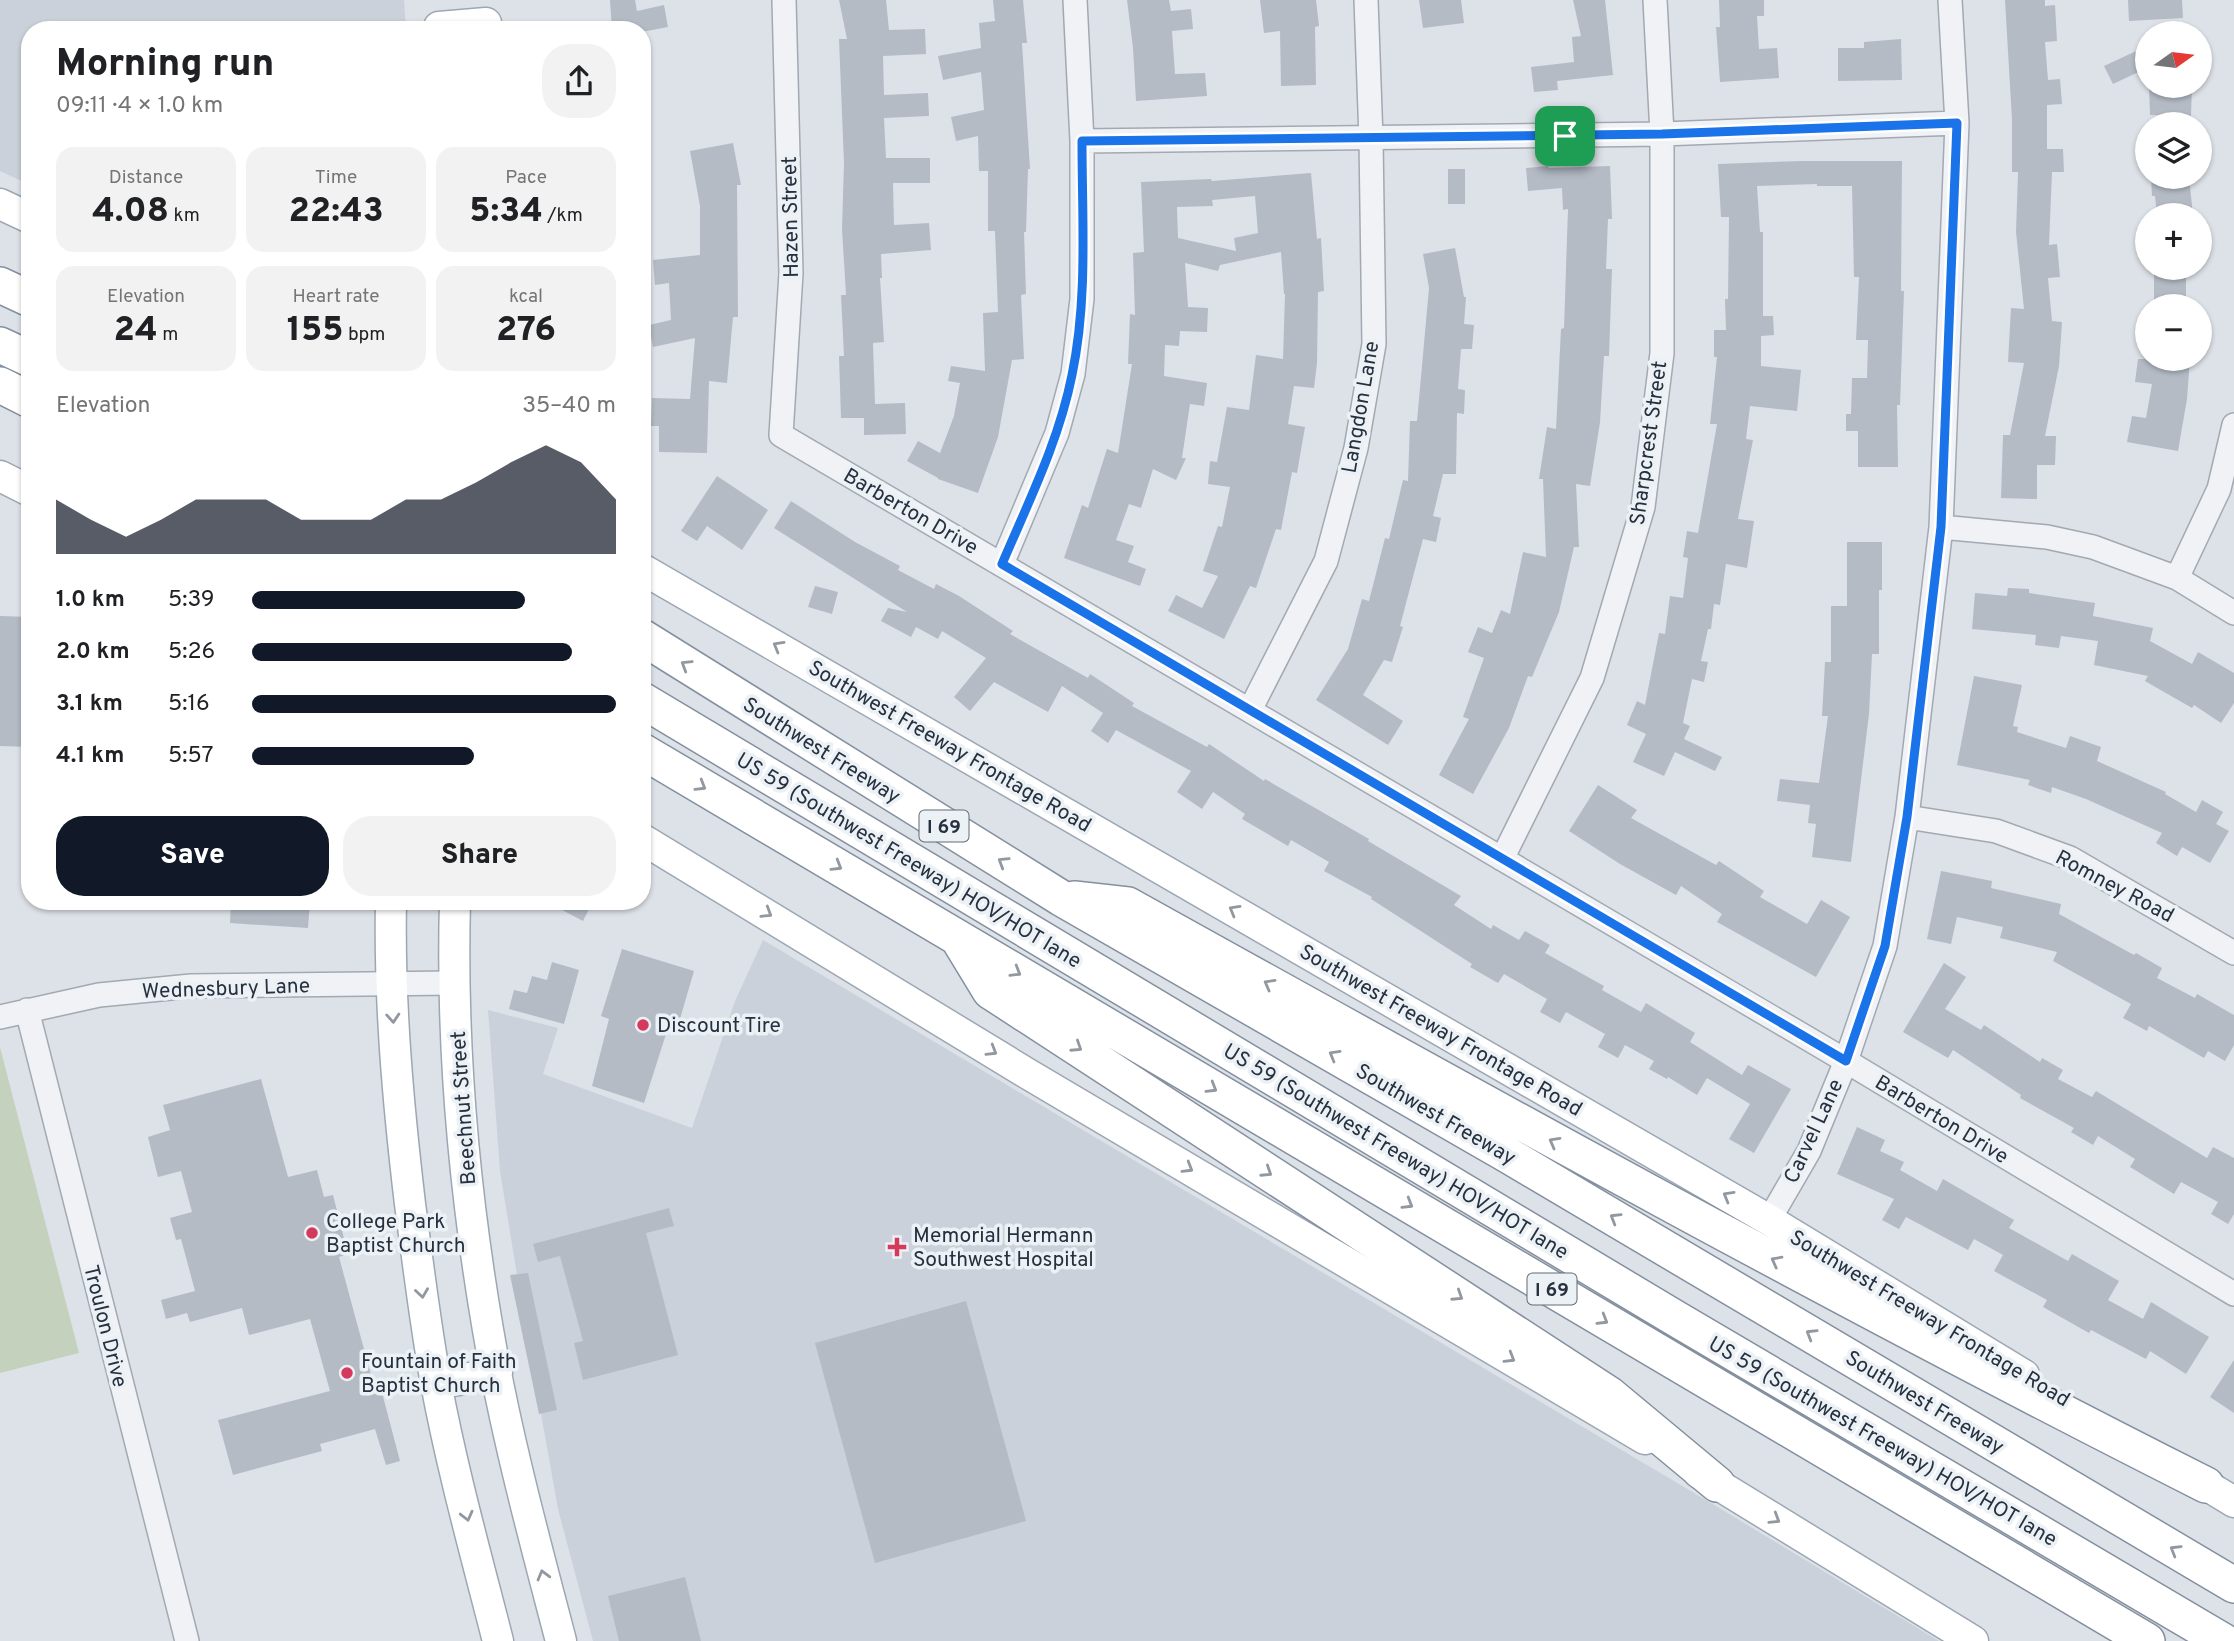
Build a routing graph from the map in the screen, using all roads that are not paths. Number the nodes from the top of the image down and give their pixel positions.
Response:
1 (784, 0) edge
2 (1075, 0) edge
3 (1366, 0) edge
4 (1655, 0) edge
5 (1950, 0) edge
6 (485, 18) edge
7 (438, 19) edge
8 (1957, 123) junction
9 (1662, 134) junction
10 (1371, 139) junction
11 (1082, 141) junction
12 (0, 204) edge
13 (21, 214) edge
14 (0, 285) edge
15 (21, 295) edge
16 (0, 345) edge
17 (21, 355) edge
18 (0, 385) edge
19 (21, 396) edge
20 (2234, 425) edge
21 (781, 435) joint
22 (0, 476) edge
23 (21, 486) edge
24 (1941, 527) junction
25 (1002, 564) junction
26 (651, 574) edge
27 (2177, 578) junction
28 (2234, 612) edge
29 (651, 643) edge
30 (651, 705) edge
31 (1250, 710) junction
32 (651, 756) edge
33 (1907, 817) junction
34 (651, 844) edge
35 (1502, 859) junction
36 (1061, 898) junction
37 (391, 910) edge
38 (456, 910) edge
39 (957, 937) junction
40 (2234, 953) edge
41 (455, 983) junction
42 (391, 984) junction
43 (27, 1010) junction
44 (0, 1017) edge
45 (1846, 1061) junction
46 (1769, 1220) junction
47 (2234, 1294) edge
48 (497, 1373) junction
49 (436, 1384) junction
50 (1717, 1484) junction
51 (2220, 1493) edge
52 (2234, 1585) edge
53 (187, 1641) edge
54 (498, 1641) edge
55 (561, 1641) edge
56 (1973, 1641) edge
57 (2147, 1641) edge
58 (2223, 1641) edge

1 - 21 street, Hazen Street
2 - 11 street
3 - 10 street, Langdon Lane
4 - 9 street, Sharpcrest Street
5 - 8 street, Carvel Lane
6 - 7 main road
8 - 9 street
8 - 24 street, Carvel Lane
9 - 10 street
9 - 35 street, Sharpcrest Street
10 - 11 street
10 - 31 street, Langdon Lane
11 - 25 street
12 - 13 main road
14 - 15 highway
16 - 17 highway
18 - 19 highway
20 - 27 street
21 - 25 street, Barberton Drive
22 - 23 main road
24 - 27 street
24 - 33 street, Carvel Lane
25 - 31 street, Barberton Drive
46 -> 26 main road, Southwest Freeway Frontage Road
27 - 28 street
36 -> 29 highway, Southwest Freeway / I 69
30 - 58 highway, US 59 (Southwest Freeway) HOV/HOT lane
31 - 35 street, Barberton Drive
32 -> 39 highway, I 69
33 - 40 street, Romney Road
33 - 45 street, Carvel Lane
34 -> 50 main road
35 - 45 street, Barberton Drive
51 -> 36 highway
52 -> 36 highway, Southwest Freeway / I 69
37 - 42 main road
38 - 41 main road, Beechnut Street
39 -> 50 highway
39 -> 57 highway, I 69
41 - 42 street, Wednesbury Lane
41 - 48 main road, Beechnut Street
42 - 43 street, Wednesbury Lane
42 -> 49 main road
43 - 44 street, Wednesbury Lane
43 - 53 street, Troulon Drive
45 - 46 street, Carvel Lane
45 - 47 street, Barberton Drive
46 - 51 main road, Southwest Freeway Frontage Road
48 - 49 main road
55 -> 48 main road, Beechnut Street
49 -> 54 main road
50 -> 56 main road

